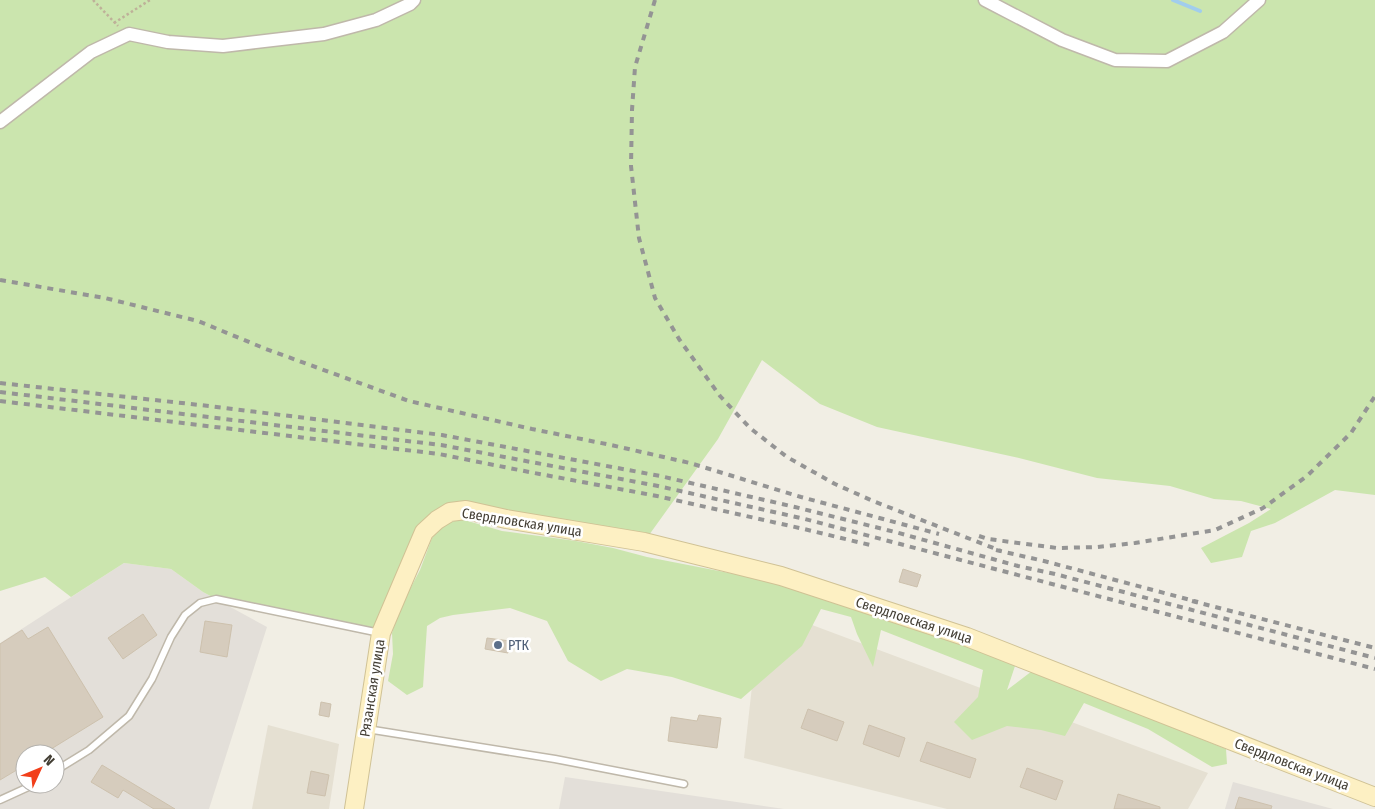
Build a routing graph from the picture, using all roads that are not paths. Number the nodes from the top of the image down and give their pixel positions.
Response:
1 (414, 0) edge
2 (986, 0) edge
3 (1259, 0) edge
4 (0, 122) edge
5 (437, 520) joint
6 (381, 633) junction
7 (366, 728) junction
8 (65, 765) edge
9 (684, 784) dead end
10 (15, 793) edge
11 (1375, 797) edge
12 (0, 800) edge
13 (354, 809) edge

1 - 4 street
2 - 3 street
5 - 6 main road, Рязанская улица
5 - 11 main road, Свердловская улица
6 - 7 main road, Рязанская улица
6 - 8 lane
7 - 9 lane
7 - 13 main road, Рязанская улица
10 - 12 lane

